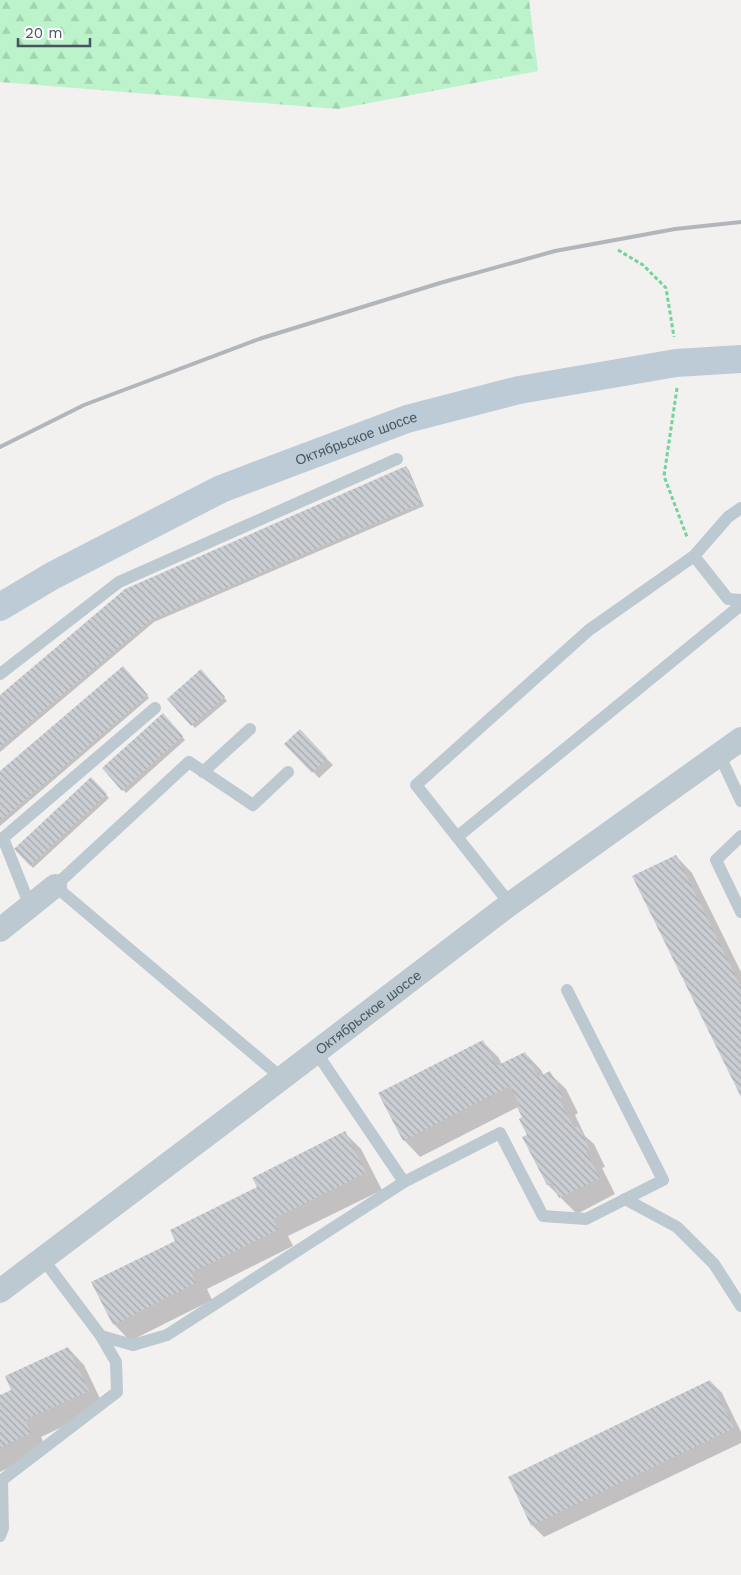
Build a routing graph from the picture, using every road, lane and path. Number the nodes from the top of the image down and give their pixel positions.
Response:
1 (618, 250) dead end
2 (674, 340) dead end
3 (741, 359) edge
4 (678, 382) dead end
5 (397, 459) dead end
6 (741, 508) edge
7 (694, 556) junction
8 (741, 600) edge
9 (741, 605) edge
10 (0, 607) edge
11 (0, 674) edge
12 (155, 708) dead end
13 (250, 729) dead end
14 (741, 738) edge
15 (720, 754) junction
16 (203, 772) junction
17 (288, 772) dead end
18 (741, 801) edge
19 (741, 836) edge
20 (457, 837) junction
21 (55, 886) junction
22 (510, 904) junction
23 (30, 906) junction
24 (741, 912) edge
25 (0, 930) edge
26 (567, 990) dead end
27 (316, 1052) junction
28 (282, 1078) junction
29 (404, 1182) junction
30 (625, 1199) junction
31 (42, 1259) junction
32 (0, 1291) edge
33 (741, 1306) edge
34 (101, 1336) junction
35 (0, 1536) edge

1 - 2 path
3 - 10 main road, Октябрьское шоссе
4 - 7 path
5 - 11 lane
6 - 7 lane
7 - 8 lane
7 - 20 lane
9 - 20 lane
12 - 23 lane
13 - 16 lane
14 - 15 street, Октябрьское шоссе
15 - 18 lane
15 - 22 street, Октябрьское шоссе
16 - 17 lane
16 - 21 lane
19 - 24 lane
20 - 22 lane
21 - 23 street
21 - 28 lane
22 - 27 street, Октябрьское шоссе
23 - 25 street
26 - 30 lane
27 - 28 street, Октябрьское шоссе
27 - 29 lane
28 - 31 street, Октябрьское шоссе
29 - 30 lane
29 - 34 lane
30 - 33 lane
31 - 32 street, Октябрьское шоссе
31 - 34 lane
34 - 35 lane

